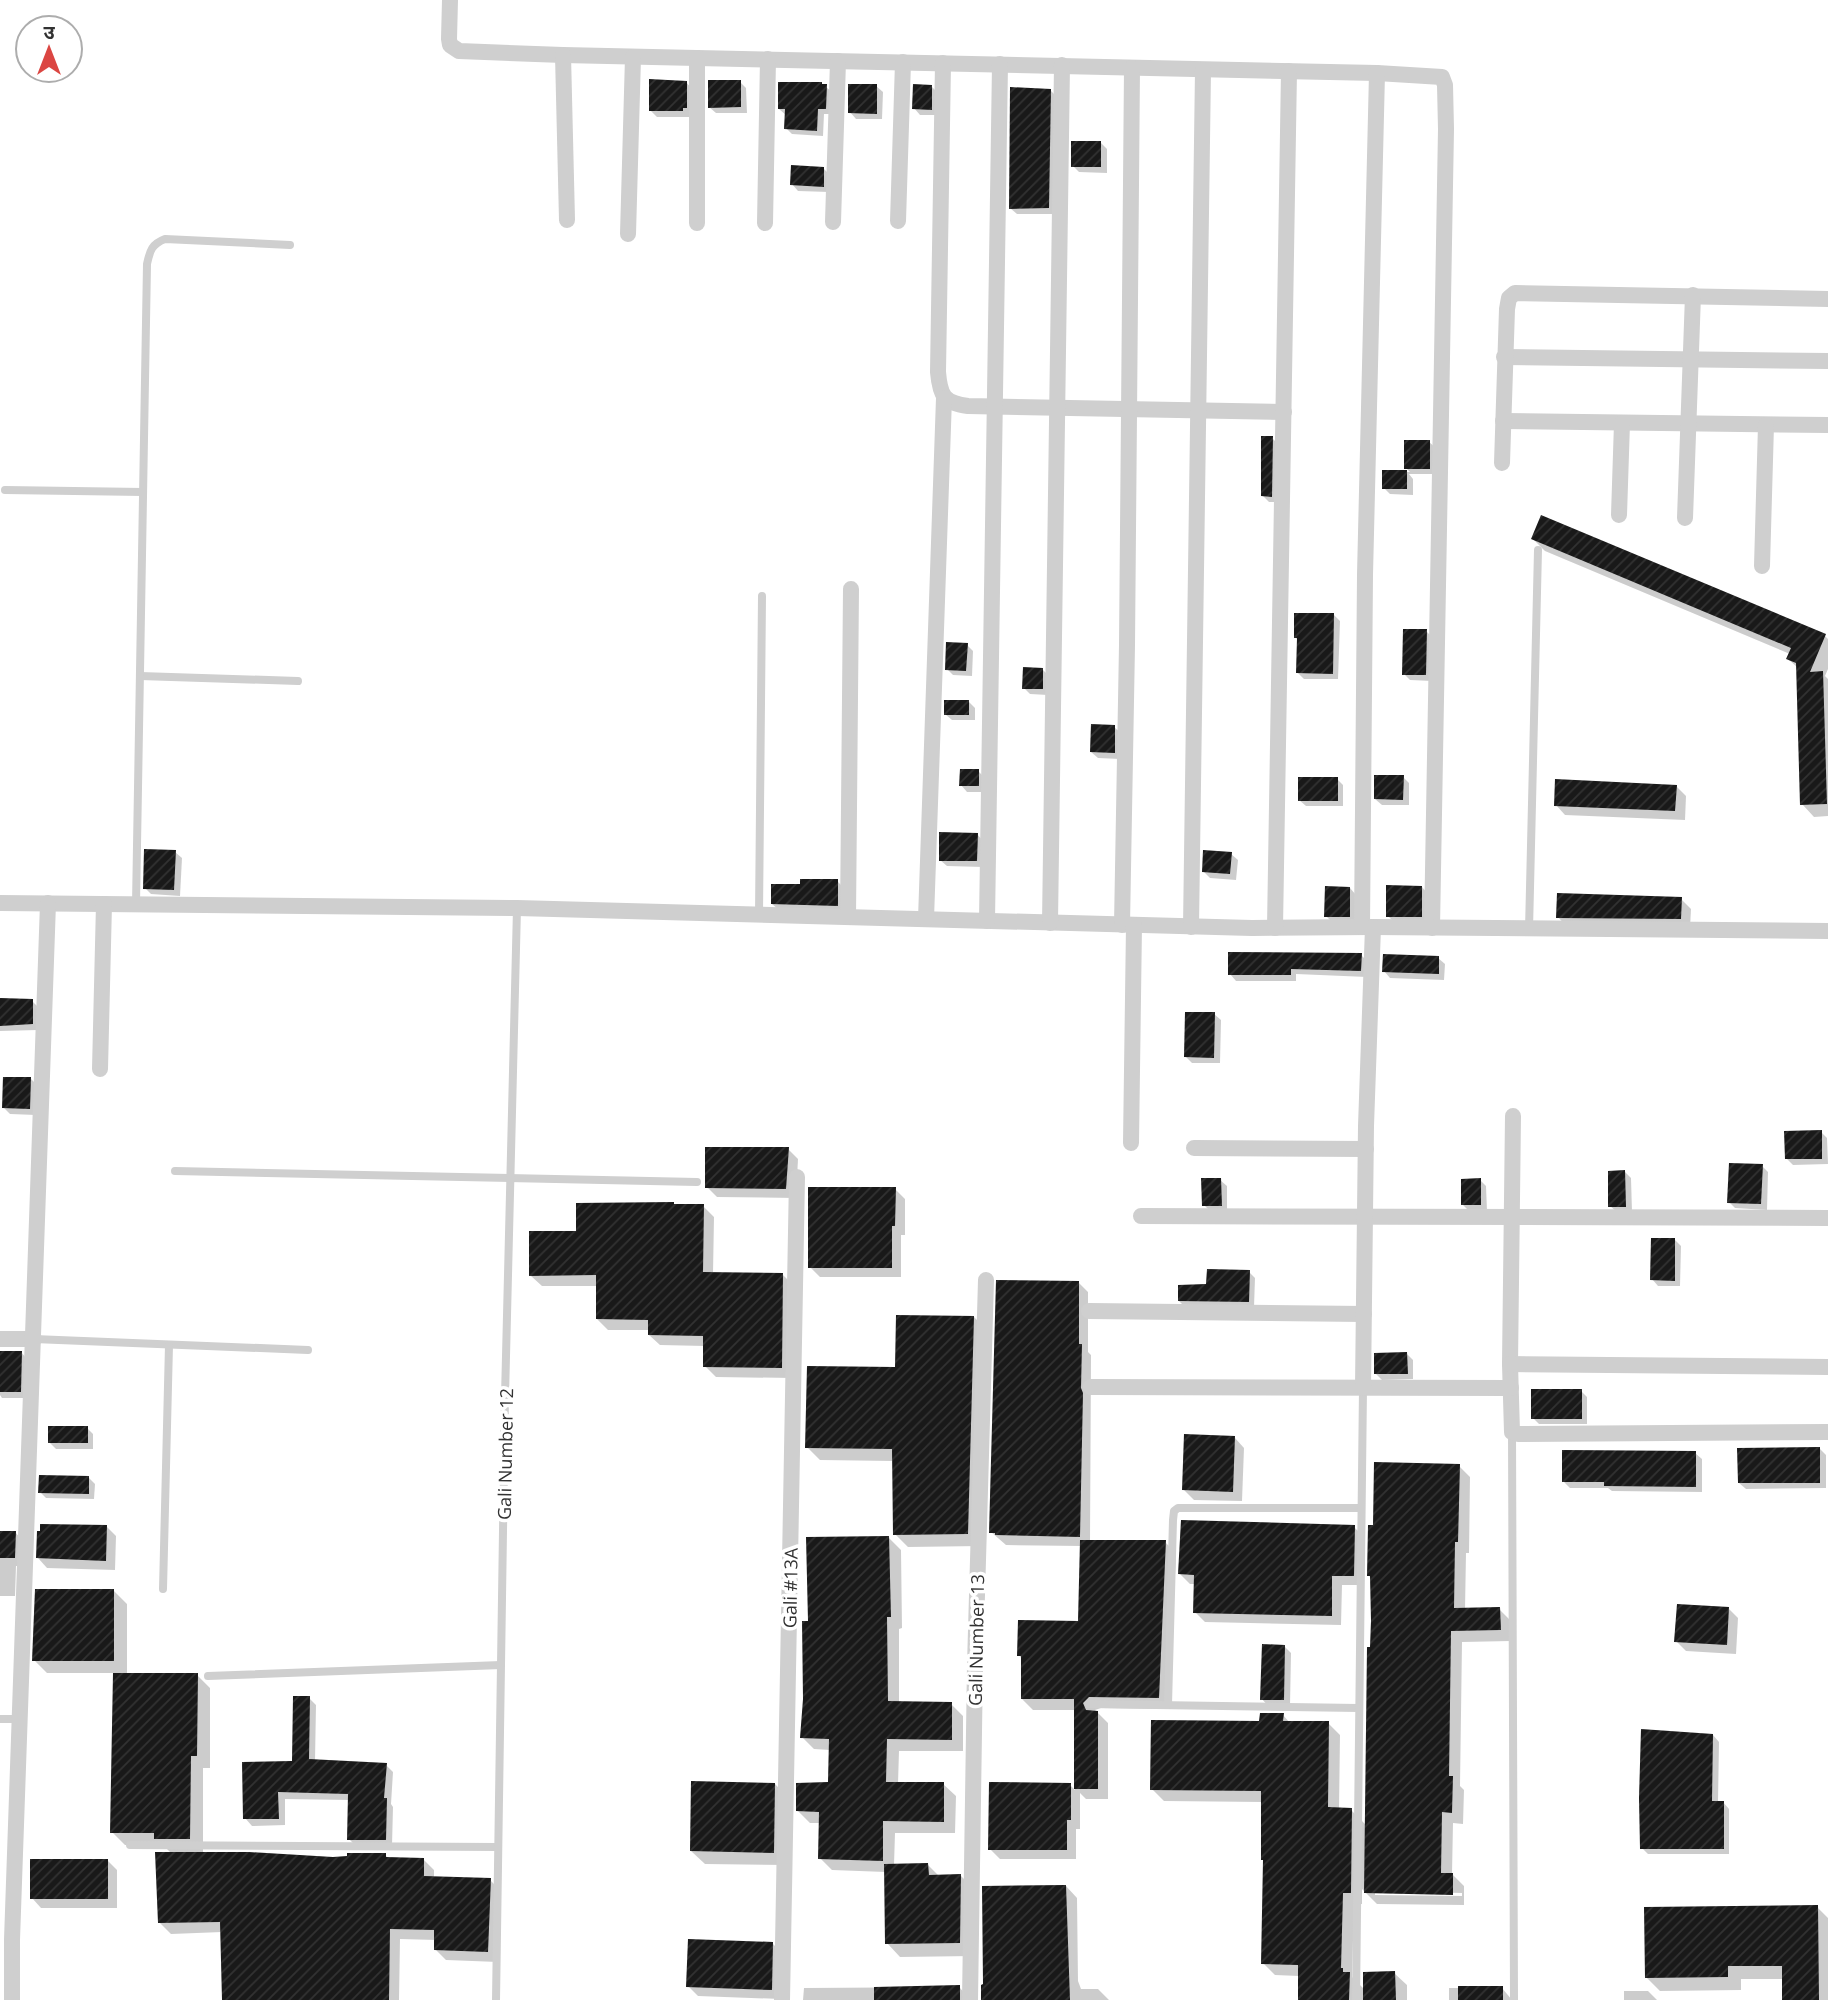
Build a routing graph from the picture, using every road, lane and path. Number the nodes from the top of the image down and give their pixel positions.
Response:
1 (450, 0) edge
2 (563, 55) junction
3 (633, 57) junction
4 (697, 58) junction
5 (768, 59) junction
6 (838, 61) junction
7 (903, 62) junction
8 (943, 63) junction
9 (1000, 64) junction
10 (1062, 65) junction
11 (1132, 68) junction
12 (1203, 70) junction
13 (1289, 71) junction
14 (1377, 73) junction
15 (567, 220) dead end
16 (898, 221) dead end
17 (833, 222) dead end
18 (697, 223) dead end
19 (765, 223) dead end
20 (628, 234) dead end
21 (290, 245) dead end
22 (1693, 295) junction
23 (1828, 299) edge
24 (1504, 357) junction
25 (1691, 359) junction
26 (1828, 360) edge
27 (944, 398) junction
28 (995, 407) junction
29 (1057, 408) junction
30 (1128, 409) junction
31 (1197, 410) junction
32 (1284, 412) junction
33 (1503, 421) junction
34 (1622, 423) junction
35 (1689, 424) junction
36 (1766, 425) junction
37 (1828, 425) edge
38 (1502, 463) dead end
39 (5, 490) dead end
40 (143, 492) junction
41 (1619, 515) dead end
42 (1685, 518) dead end
43 (1538, 550) dead end
44 (1762, 565) dead end
45 (851, 589) dead end
46 (762, 596) dead end
47 (140, 677) junction
48 (298, 681) dead end
49 (0, 903) edge
50 (48, 903) junction
51 (104, 904) junction
52 (136, 904) junction
53 (517, 908) junction
54 (759, 915) junction
55 (848, 917) junction
56 (926, 919) junction
57 (987, 920) junction
58 (1050, 923) junction
59 (1128, 925) junction
60 (1191, 927) junction
61 (1367, 927) junction
62 (1275, 928) junction
63 (1432, 928) junction
64 (1529, 930) junction
65 (1828, 931) edge
66 (100, 1069) dead end
67 (1513, 1116) dead end
68 (1131, 1143) dead end
69 (1194, 1148) dead end
70 (1366, 1149) junction
71 (175, 1171) dead end
72 (797, 1177) dead end
73 (512, 1178) junction
74 (697, 1182) dead end
75 (1141, 1216) dead end
76 (1365, 1217) junction
77 (1512, 1217) junction
78 (1828, 1218) edge
79 (986, 1280) dead end
80 (1089, 1311) dead end
81 (1364, 1314) junction
82 (0, 1339) edge
83 (34, 1339) junction
84 (169, 1345) junction
85 (308, 1350) dead end
86 (1510, 1364) junction
87 (1828, 1367) edge
88 (1091, 1387) dead end
89 (1363, 1388) junction
90 (1511, 1388) junction
91 (1512, 1432) junction
92 (1828, 1432) edge
93 (1362, 1508) junction
94 (163, 1590) dead end
95 (501, 1665) junction
96 (208, 1676) dead end
97 (1089, 1704) dead end
98 (1168, 1705) junction
99 (1359, 1708) junction
100 (0, 1719) edge
101 (20, 1719) junction
102 (130, 1845) dead end
103 (498, 1847) junction
104 (6, 1940) edge
105 (12, 2000) edge
106 (496, 2000) edge
107 (782, 2000) edge
108 (970, 2000) edge
109 (1356, 2000) edge
110 (1514, 2000) edge

1 - 2 street
2 - 3 street
2 - 15 street
3 - 4 street
3 - 20 street
4 - 5 street
4 - 18 street
5 - 6 street
5 - 19 street
6 - 7 street
6 - 17 street
7 - 8 street
7 - 16 street
8 - 9 street
8 - 27 street
9 - 10 street
9 - 28 street
10 - 11 street
10 - 29 street
11 - 12 street
11 - 30 street
12 - 13 street
12 - 31 street
13 - 14 street
13 - 32 street
14 - 61 street
14 - 63 street
21 - 40 lane
22 - 23 street
22 - 24 street
22 - 25 street
24 - 25 street
24 - 33 street
25 - 26 street
25 - 35 street
27 - 28 street
27 - 56 street
28 - 29 street
28 - 57 street
29 - 30 street
29 - 58 street
30 - 31 street
30 - 59 street
31 - 32 street
31 - 60 street
32 - 62 street
33 - 34 street
33 - 38 street
34 - 35 street
34 - 41 street
35 - 36 street
35 - 42 street
36 - 37 street
36 - 44 street
39 - 40 lane
40 - 47 lane
43 - 64 lane
45 - 55 street
46 - 54 lane
47 - 48 lane
47 - 52 lane
49 - 50 street
50 - 51 street
50 - 83 street
51 - 52 street
51 - 66 street
52 - 53 street
53 - 54 street
53 - 73 lane, Gali Number 12
54 - 55 street
55 - 56 street
56 - 57 street
57 - 58 street
58 - 59 street
59 - 60 street
59 - 68 street
60 - 62 street
61 - 62 street
61 - 63 street
61 - 70 street
63 - 64 street
64 - 65 street
67 - 77 street
69 - 70 street
70 - 76 street
71 - 73 lane
72 - 107 street, Gali #13A
73 - 74 lane
73 - 95 lane, Gali Number 12
75 - 76 street
76 - 77 street
76 - 81 street
77 - 78 street
77 - 86 street
79 - 108 street, Gali Number 13
80 - 81 street
81 - 89 street
82 - 83 street
83 - 84 lane
83 - 101 street
84 - 85 lane
84 - 94 lane
86 - 87 street
86 - 90 street
88 - 89 street
89 - 90 street
89 - 93 lane
90 - 91 street
91 - 92 street
91 - 110 lane
93 - 98 lane
93 - 99 lane
95 - 96 lane
95 - 103 lane, Gali Number 12
97 - 98 lane
98 - 99 lane
99 - 109 lane
100 - 101 lane
101 - 104 street
102 - 103 lane
103 - 106 lane, Gali Number 12
104 - 105 street

